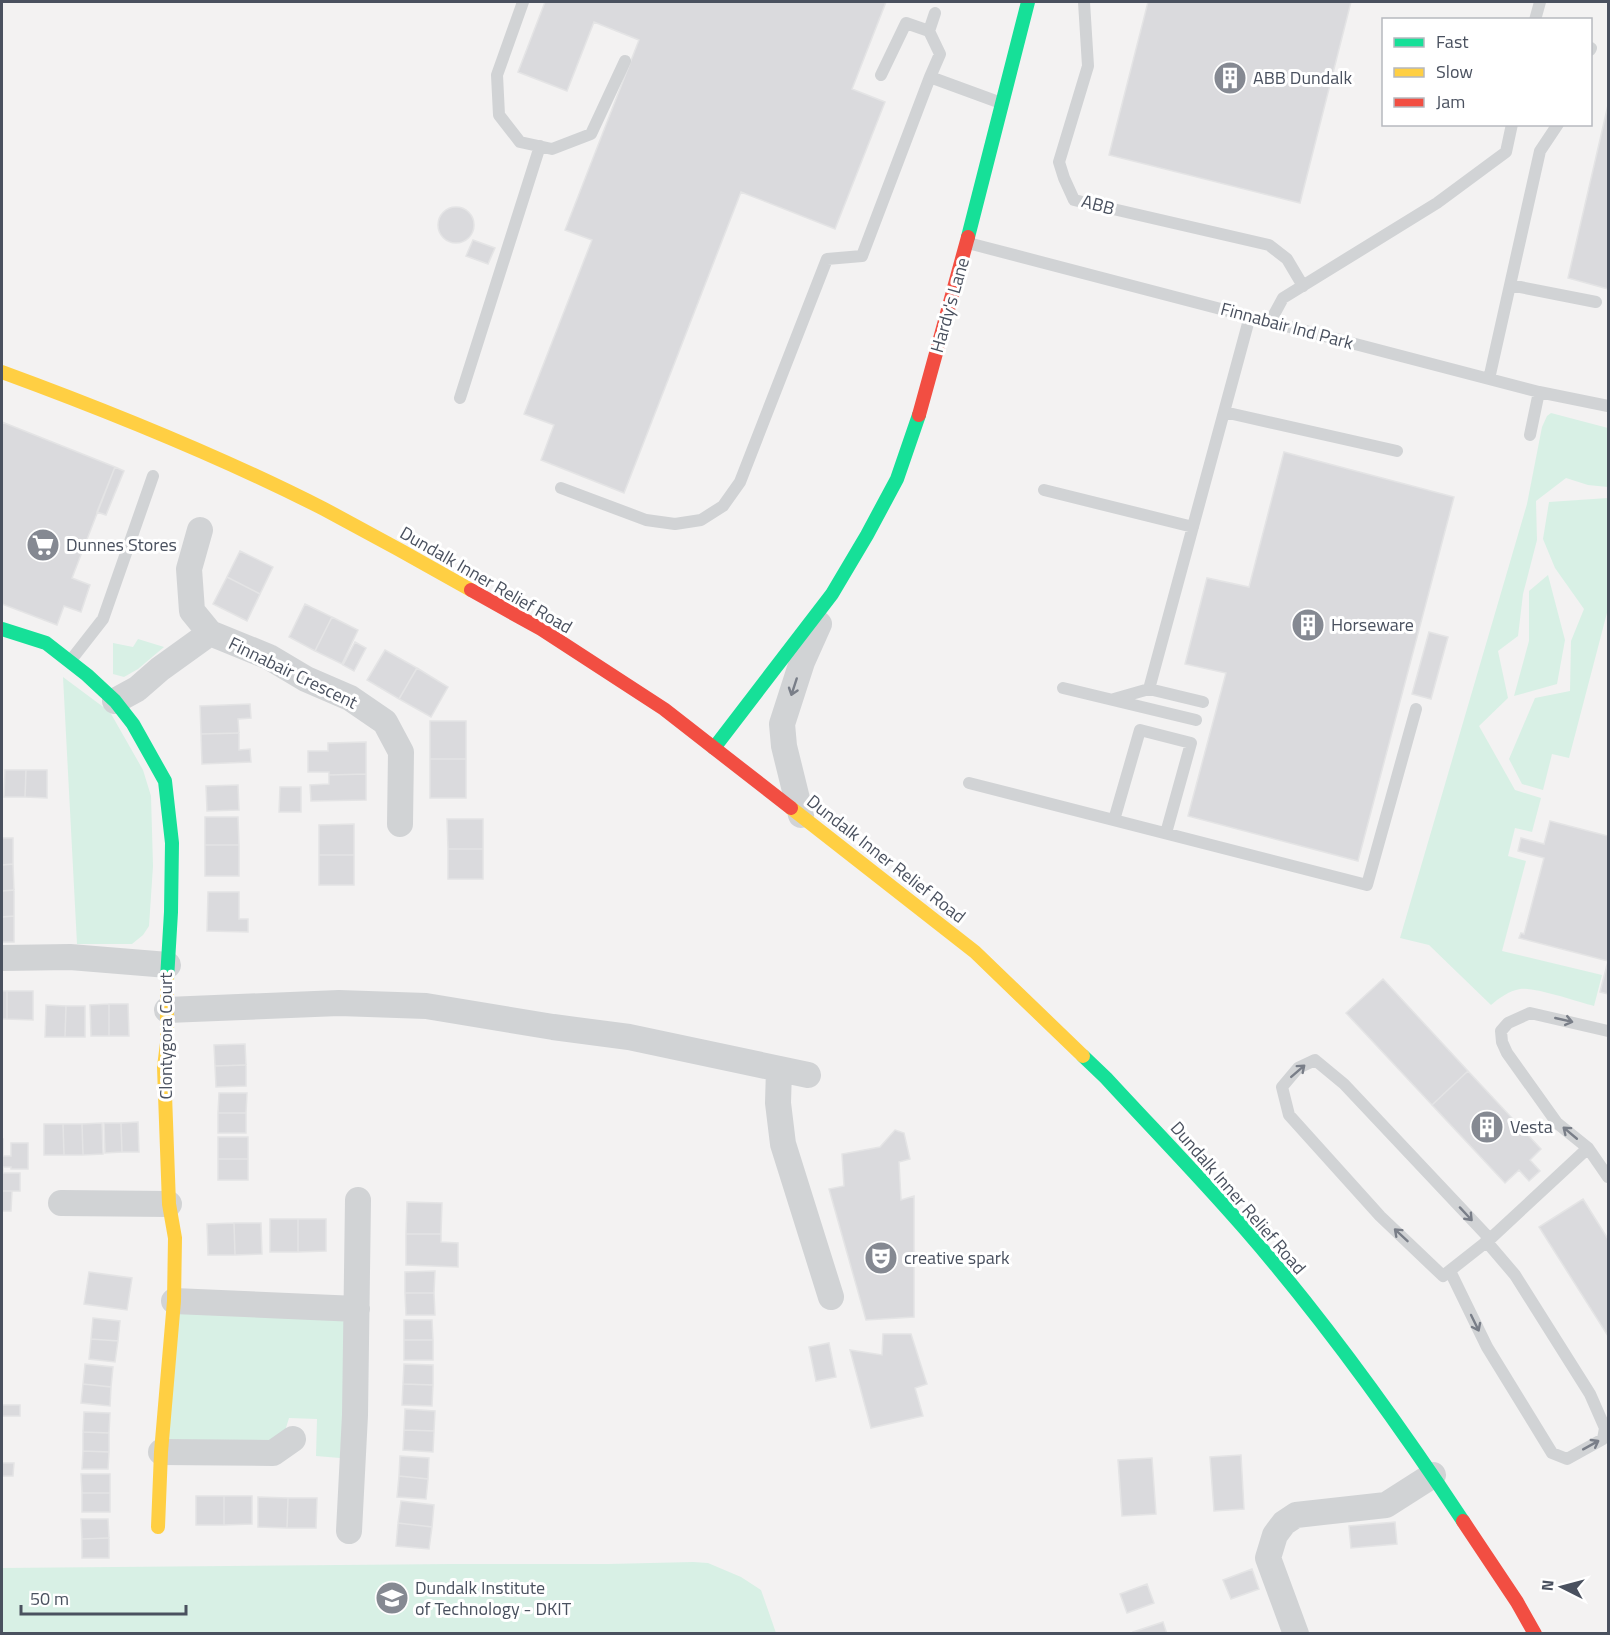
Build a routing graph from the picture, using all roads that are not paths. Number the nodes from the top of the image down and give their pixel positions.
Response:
1 (523, 2) edge
2 (1028, 2) edge
3 (1084, 2) edge
4 (1539, 2) edge
5 (935, 13) dead end
6 (1535, 18) edge
7 (928, 31) junction
8 (625, 61) dead end
9 (881, 75) dead end
10 (930, 77) junction
11 (1002, 103) junction
12 (1512, 126) edge
13 (1557, 126) edge
14 (540, 146) junction
15 (967, 243) junction
16 (1510, 285) junction
17 (1303, 286) junction
18 (1596, 302) dead end
19 (1250, 316) junction
20 (1270, 322) junction
21 (2, 372) edge
22 (1490, 379) junction
23 (1539, 392) junction
24 (460, 398) dead end
25 (1608, 406) edge
26 (1224, 412) junction
27 (1530, 435) dead end
28 (1397, 451) dead end
29 (153, 477) dead end
30 (561, 488) dead end
31 (1044, 490) dead end
32 (1193, 527) junction
33 (200, 530) dead end
34 (832, 594) junction
35 (2, 629) edge
36 (210, 633) junction
37 (70, 661) junction
38 (1063, 688) dead end
39 (1149, 689) junction
40 (1113, 700) junction
41 (115, 701) junction
42 (1203, 702) dead end
43 (1416, 709) dead end
44 (1196, 720) dead end
45 (714, 747) junction
46 (969, 783) dead end
47 (801, 815) junction
48 (1114, 820) junction
49 (400, 824) dead end
50 (1166, 833) junction
51 (2, 958) edge
52 (168, 965) junction
53 (168, 1010) junction
54 (1608, 1031) edge
55 (779, 1069) junction
56 (808, 1075) dead end
57 (1588, 1148) junction
58 (1608, 1177) edge
59 (358, 1200) dead end
60 (61, 1203) dead end
61 (169, 1204) junction
62 (1488, 1240) junction
63 (1446, 1274) junction
64 (831, 1297) dead end
65 (174, 1301) junction
66 (357, 1309) junction
67 (293, 1439) dead end
68 (160, 1452) junction
69 (1433, 1474) junction
70 (158, 1527) dead end
71 (349, 1531) dead end
72 (1296, 1634) edge
73 (1535, 1634) edge

1 - 14 lane
2 - 11 main road, Hardy's Lane
3 - 17 lane, ABB
4 - 6 lane
5 - 7 lane
7 - 9 lane
7 - 10 lane
8 - 14 lane
10 - 11 lane
10 - 30 lane
11 - 15 main road, Hardy's Lane
12 - 17 lane
13 - 16 lane
14 - 24 lane
15 - 19 lane, Finnabair Ind Park
15 - 34 main road, Hardy's Lane
16 - 18 lane
16 - 22 lane
17 - 20 lane
19 - 20 lane, Finnabair Ind Park
19 - 26 lane
20 - 22 lane, Finnabair Ind Park
21 - 45 main road, Dundalk Inner Relief Road
22 - 23 lane, Finnabair Ind Park
23 - 25 lane, Finnabair Ind Park
23 - 27 lane
26 - 28 lane
26 - 32 lane
29 - 37 lane
31 - 32 lane
32 - 39 lane
33 - 36 street
34 - 45 main road, Hardy's Lane
34 -> 47 street, Hardy's Lane
35 - 37 main road
36 - 41 street, Finnabair Crescent
36 - 49 street, Finnabair Crescent
37 - 41 main road
38 - 40 lane
39 - 40 lane
39 - 42 lane
40 - 44 lane
41 - 52 main road
43 - 50 lane
45 - 47 main road, Dundalk Inner Relief Road
46 - 48 lane
47 - 69 main road, Dundalk Inner Relief Road
48 - 50 lane
48 - 50 lane
51 - 52 street, Clontygora Court
52 - 53 main road, Clontygora Court
53 - 55 street
53 - 61 main road, Clontygora Court
57 -> 54 lane
55 - 56 street
55 - 64 street
57 - 58 lane
57 - 62 lane
59 - 66 street
60 - 61 street
61 - 65 main road, Clontygora Court
62 - 63 lane
63 -> 62 lane
63 -> 62 lane
65 - 66 street
65 - 68 main road, Clontygora Court
66 - 71 street
67 - 68 street
68 - 70 main road, Clontygora Court
69 - 72 street
69 - 73 main road, Dundalk Inner Relief Road

